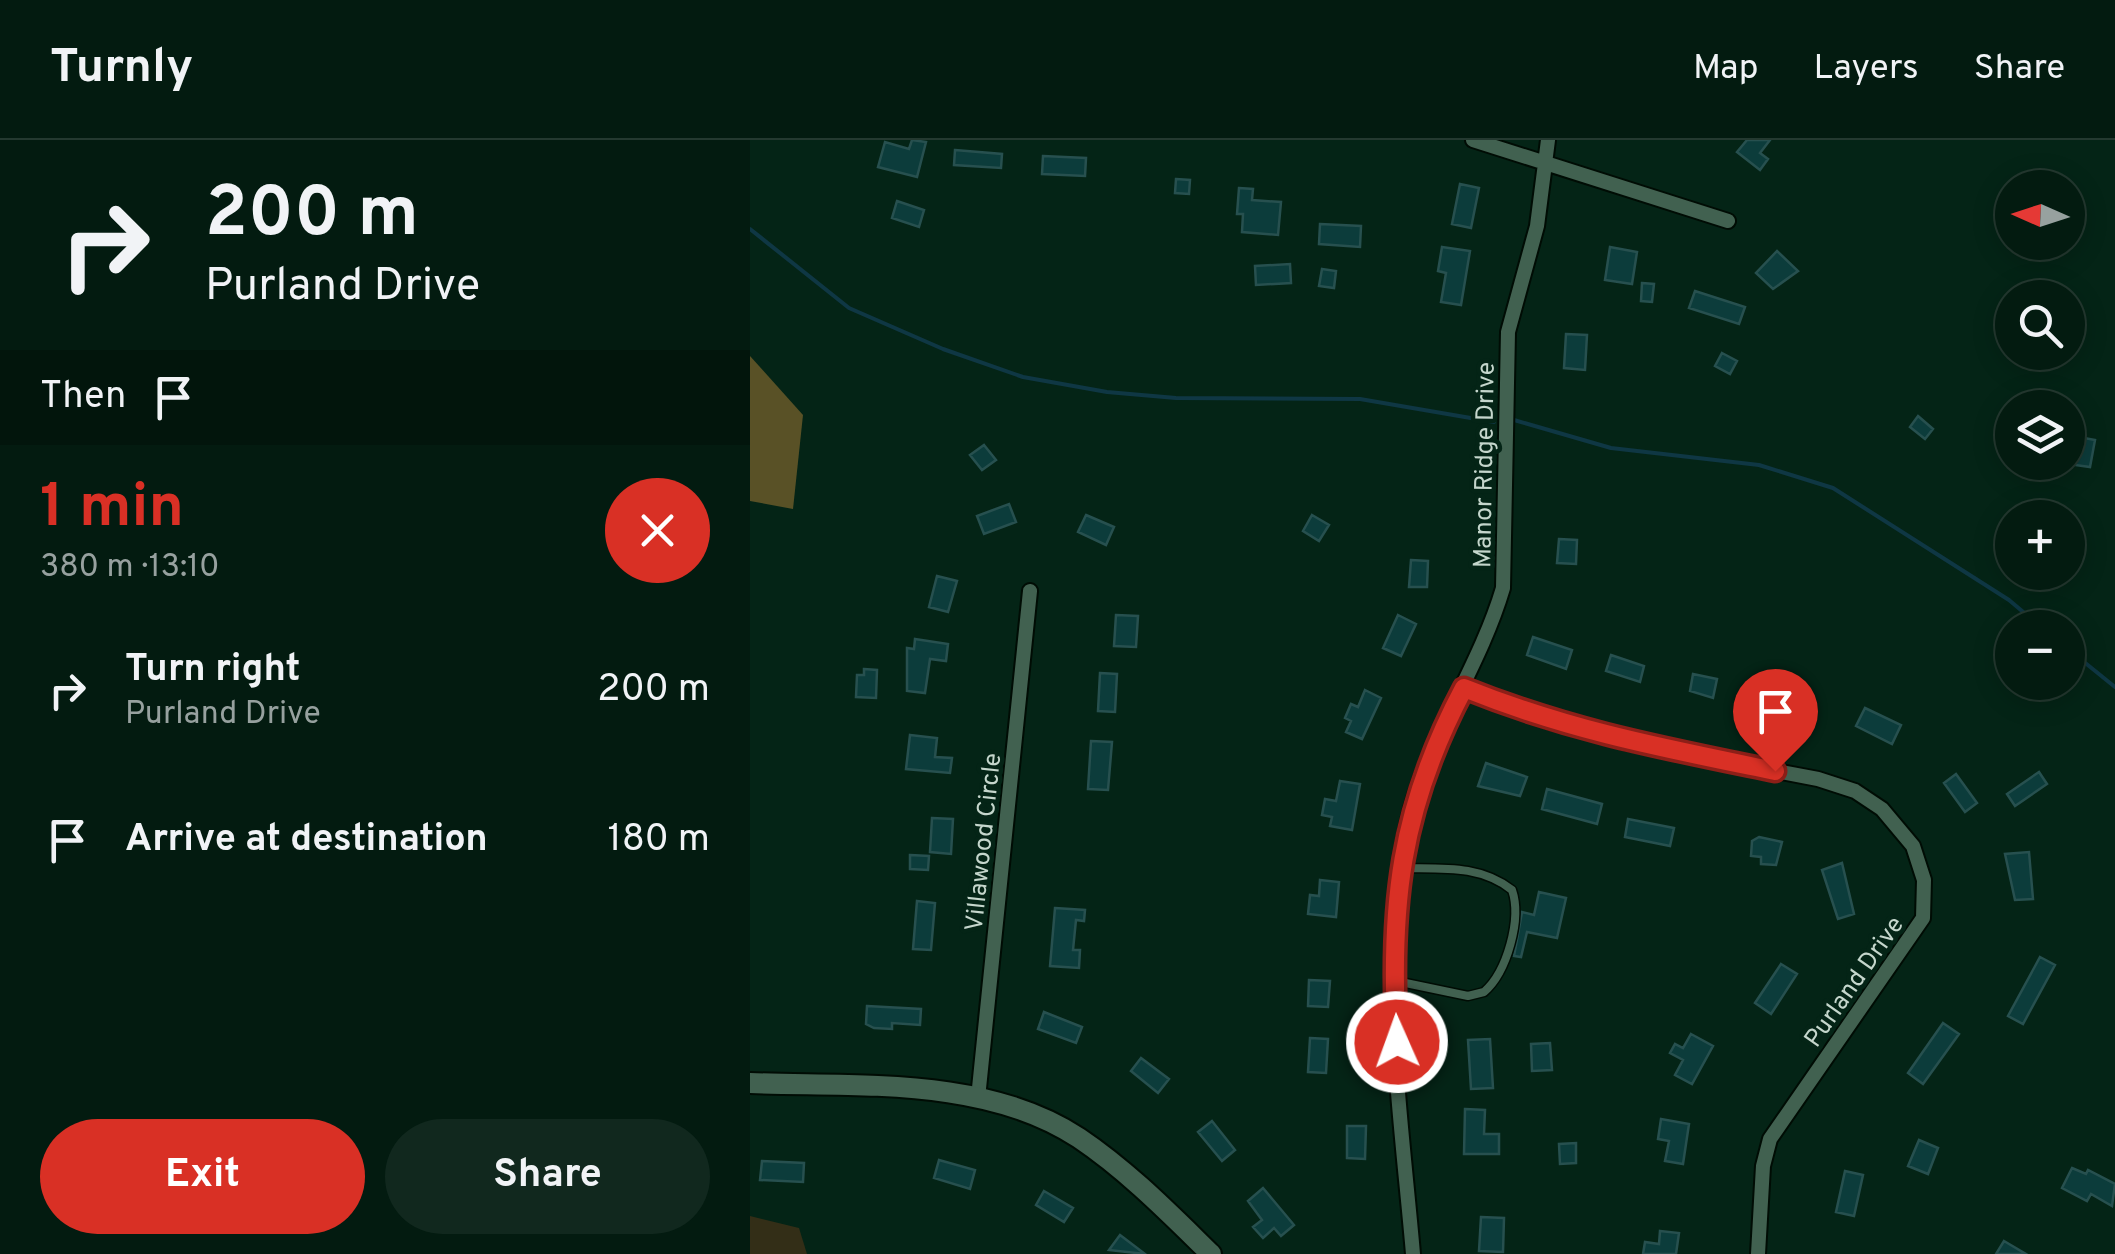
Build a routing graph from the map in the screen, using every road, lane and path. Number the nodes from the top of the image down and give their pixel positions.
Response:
1 (1473, 140) edge
2 (1548, 140) edge
3 (1547, 165) junction
4 (1728, 221) dead end
5 (1030, 592) dead end
6 (1464, 688) junction
7 (1401, 868) junction
8 (1396, 981) junction
9 (750, 1083) edge
10 (978, 1098) junction
11 (1211, 1254) edge
12 (1413, 1254) edge
13 (1758, 1254) edge

1 - 3 street
2 - 3 street, Manor Ridge Drive
3 - 4 street
3 - 6 street, Manor Ridge Drive
5 - 10 street, Villawood Circle
6 - 7 street, Manor Ridge Drive
6 - 13 street, Purland Drive
7 - 8 street, Manor Ridge Drive
7 - 8 lane
8 - 12 street, Manor Ridge Drive
9 - 10 street
10 - 11 street

